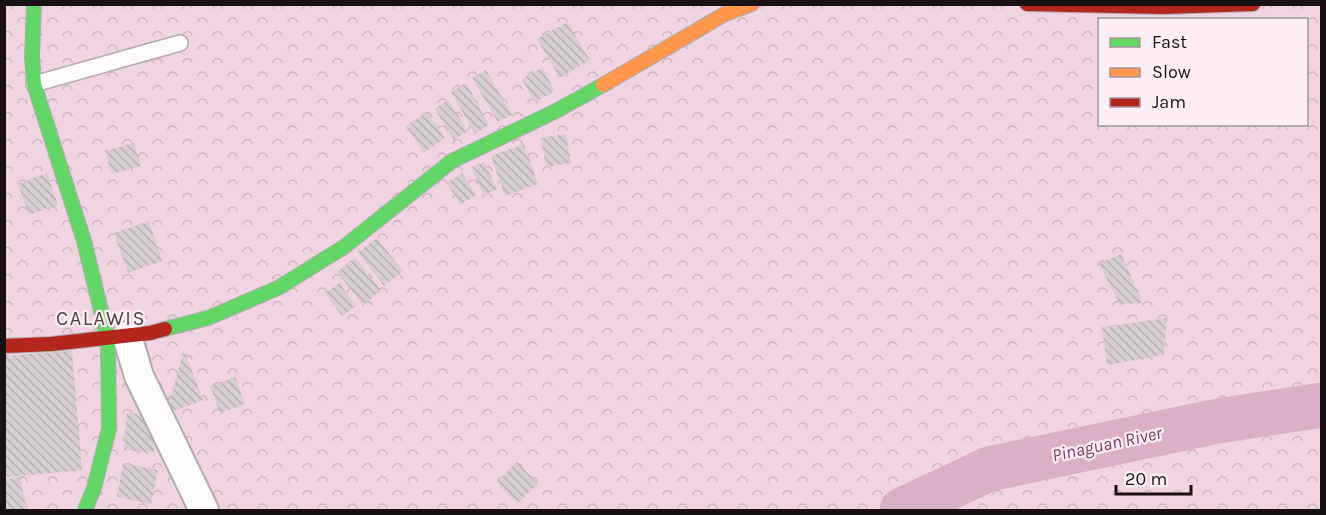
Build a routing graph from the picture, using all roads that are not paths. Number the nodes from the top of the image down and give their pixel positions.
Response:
1 (34, 4) edge
2 (752, 4) edge
3 (1027, 4) edge
4 (1253, 4) edge
5 (180, 43) dead end
6 (34, 84) junction
7 (117, 338) junction
8 (4, 346) edge
9 (85, 510) edge
10 (204, 510) edge

1 - 6 street
2 - 7 street
3 - 4 street
5 - 6 lane
6 - 7 street
7 - 8 street
7 - 9 street
7 - 10 street

